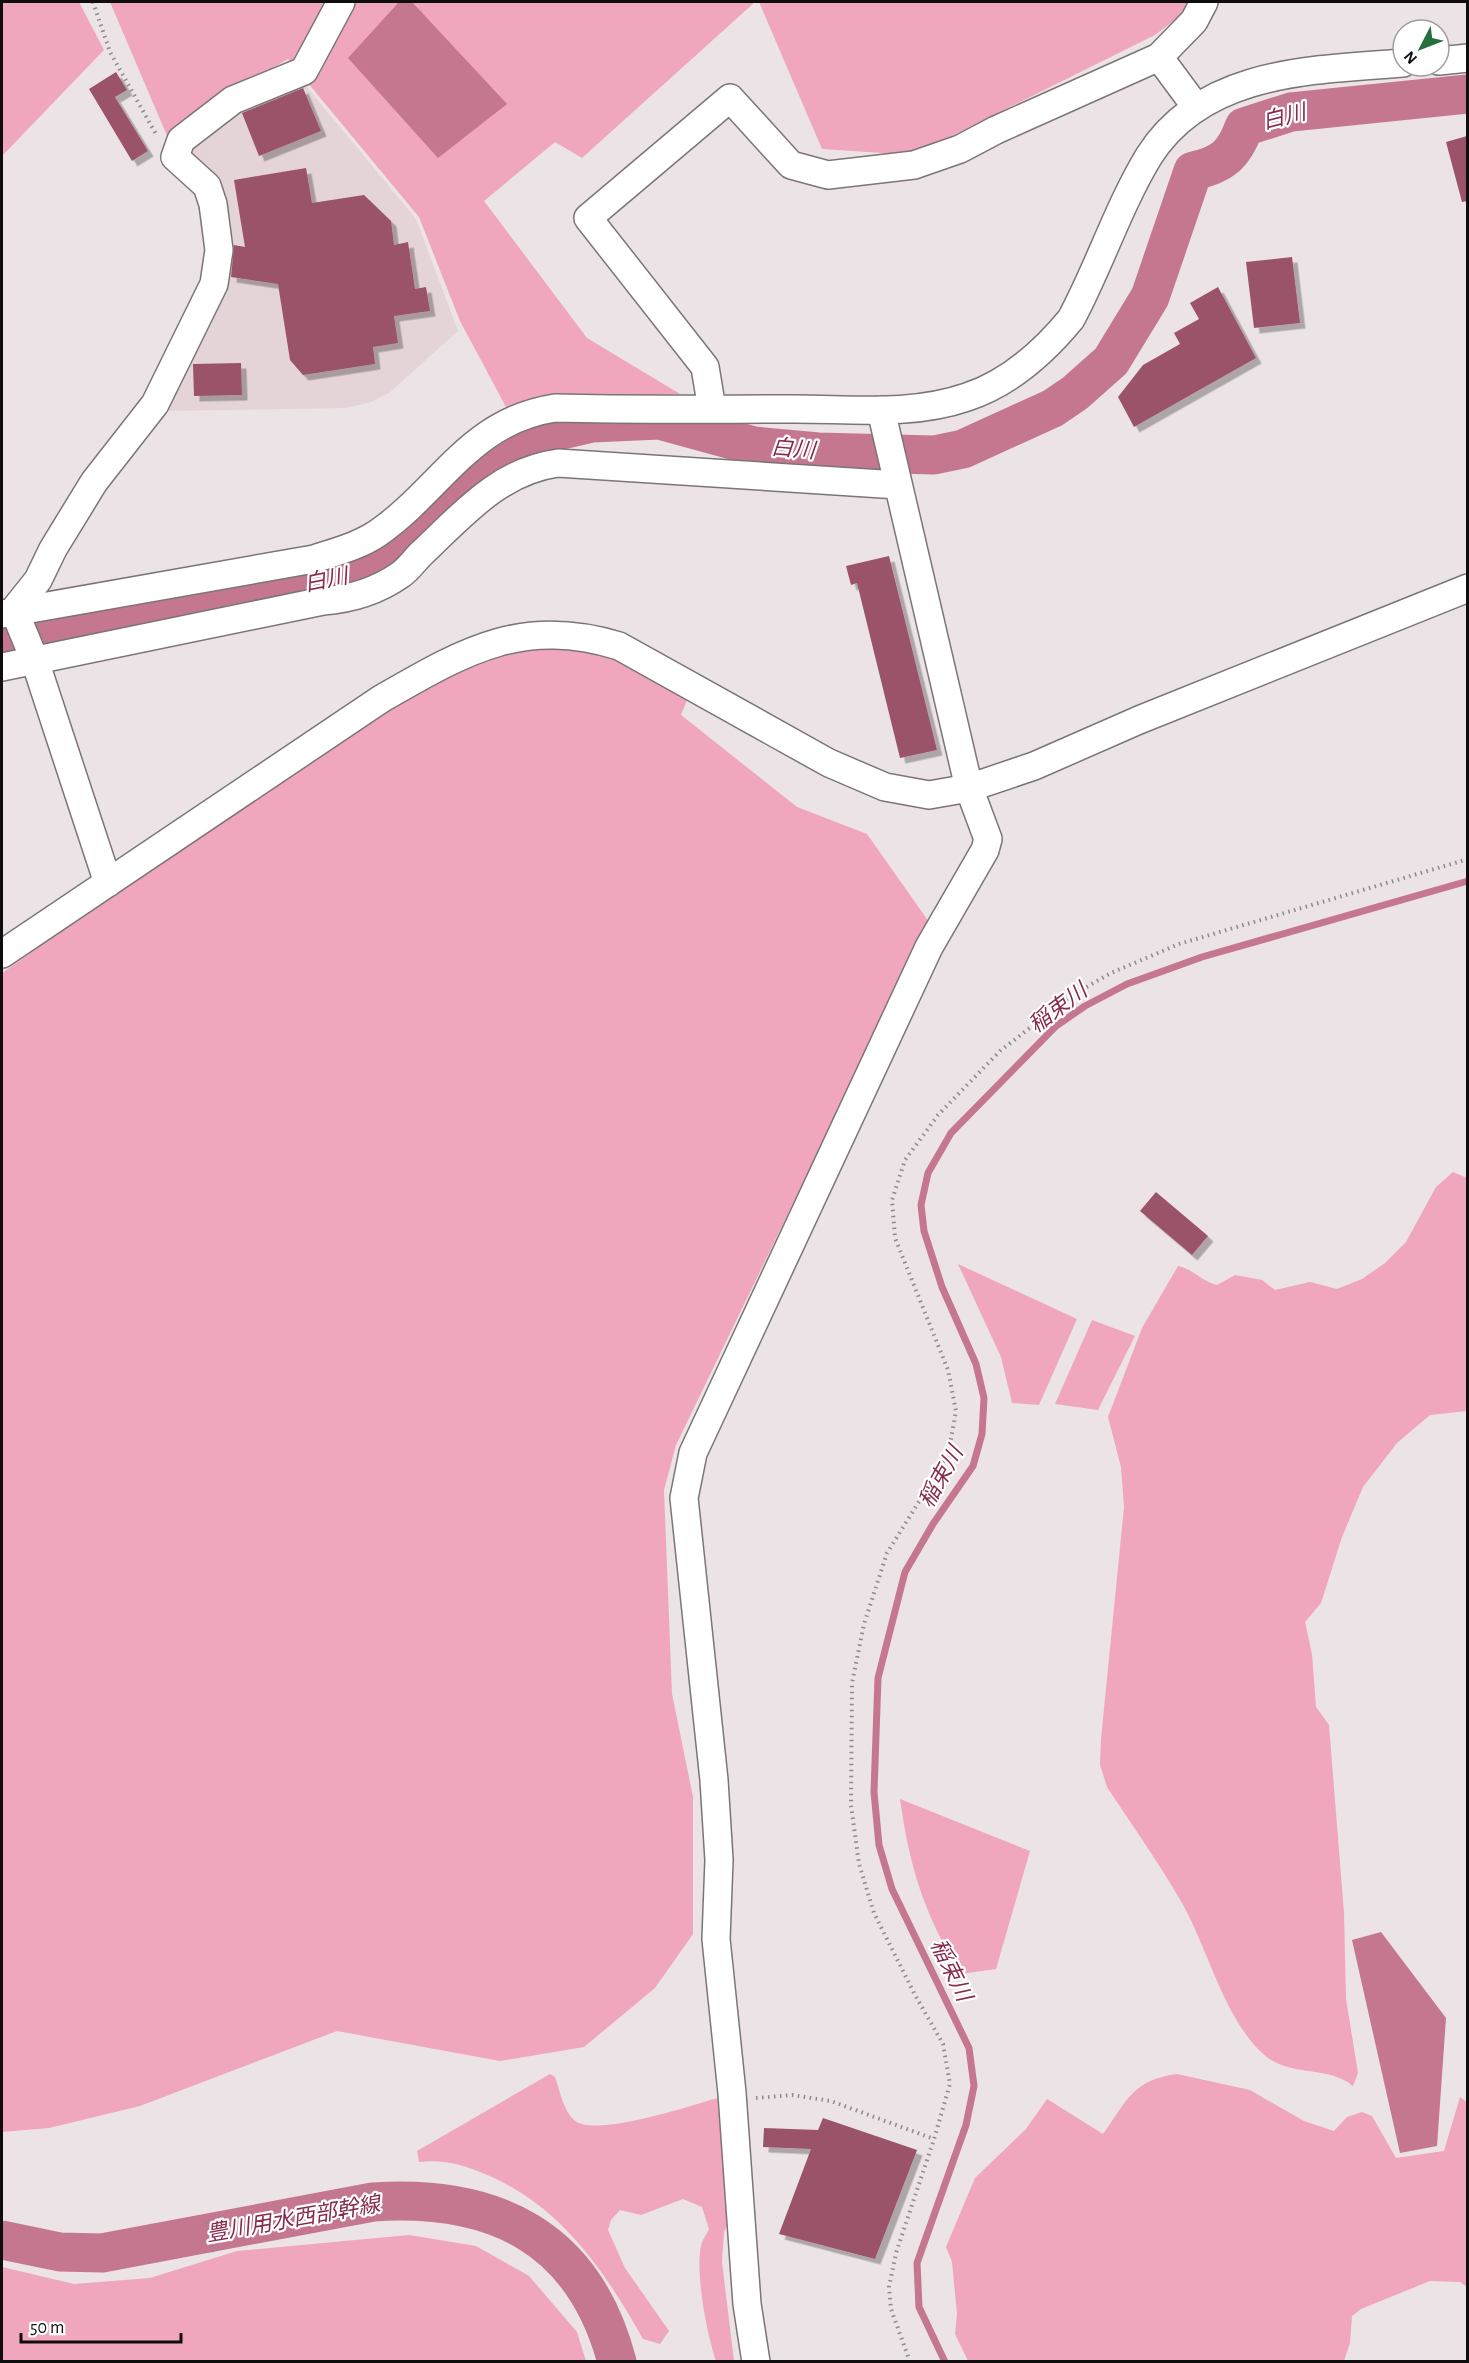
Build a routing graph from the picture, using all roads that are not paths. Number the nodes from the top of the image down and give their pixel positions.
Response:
1 (341, 2) edge
2 (1204, 2) edge
3 (1159, 57) junction
4 (1467, 58) edge
5 (1451, 59) edge
6 (1391, 64) edge
7 (1196, 107) junction
8 (712, 409) junction
9 (881, 410) junction
10 (898, 485) junction
11 (1467, 588) edge
12 (8, 612) edge
13 (35, 661) junction
14 (2, 667) edge
15 (969, 788) junction
16 (108, 883) junction
17 (2, 954) edge
18 (756, 2361) edge

1 - 12 street
2 - 3 street
3 - 7 street
3 - 8 street
4 - 5 street
6 - 7 street
7 - 9 street
8 - 9 street
8 - 12 street
9 - 10 street
10 - 13 street
10 - 15 street
11 - 15 street
12 - 13 street
13 - 14 street
13 - 16 street
15 - 16 street
15 - 18 street
16 - 17 street

